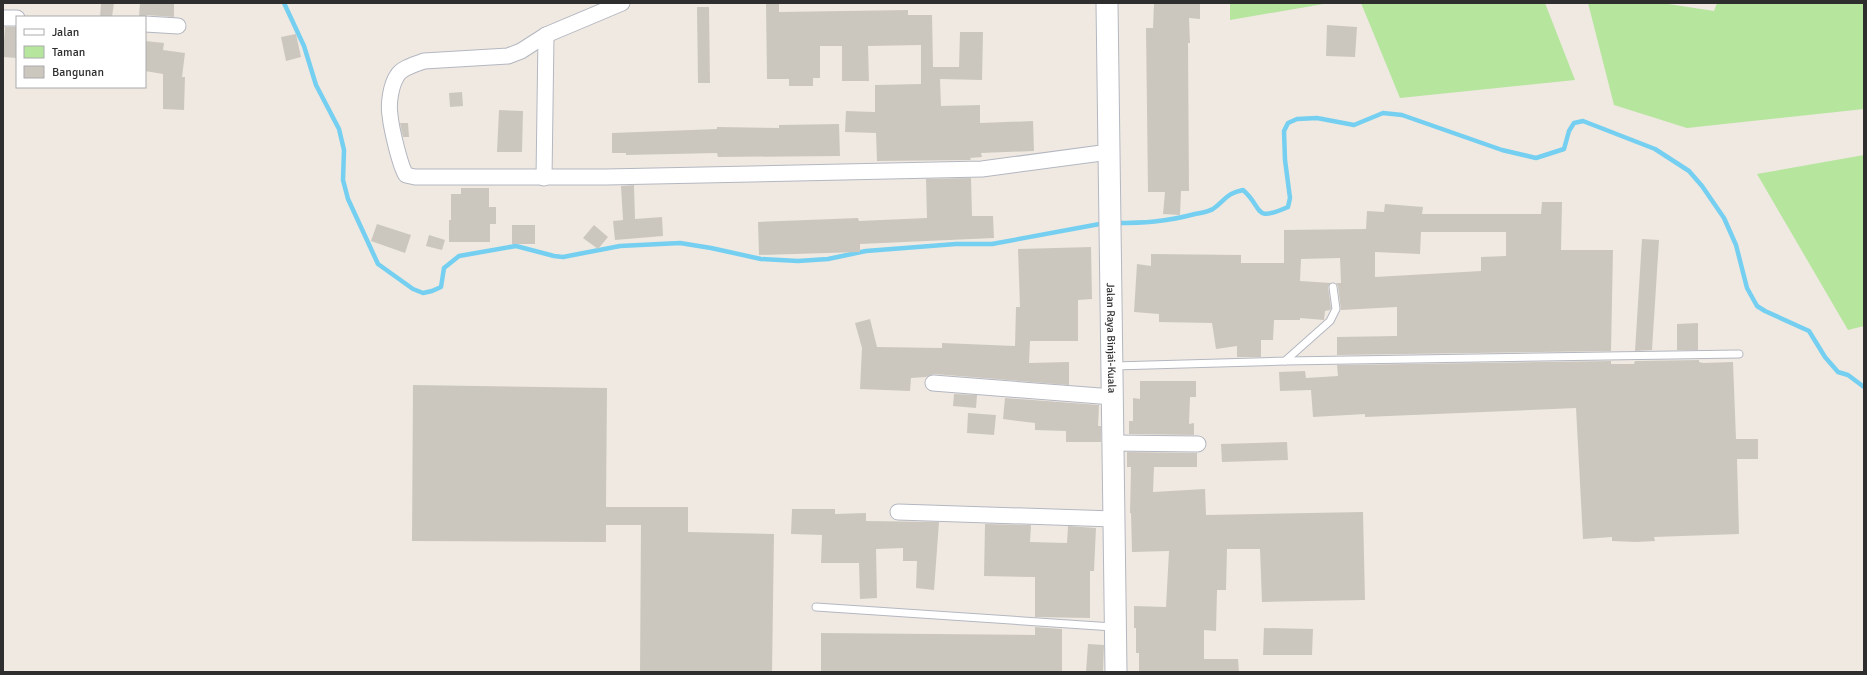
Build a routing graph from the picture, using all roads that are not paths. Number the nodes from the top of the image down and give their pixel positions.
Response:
1 (622, 3) edge
2 (1107, 3) edge
3 (3, 18) edge
4 (16, 18) edge
5 (146, 24) edge
6 (178, 26) dead end
7 (546, 35) junction
8 (1109, 152) junction
9 (544, 178) junction
10 (1333, 287) dead end
11 (1739, 354) dead end
12 (1285, 362) junction
13 (1112, 366) junction
14 (933, 383) dead end
15 (1112, 396) junction
16 (1113, 444) junction
17 (1198, 444) dead end
18 (898, 512) dead end
19 (1114, 519) junction
20 (816, 607) dead end
21 (1116, 627) junction
22 (1116, 672) edge

1 - 7 street
2 - 8 main road, Jalan Raya Binjai-Kuala
3 - 4 street
5 - 6 street
7 - 9 street
7 - 9 street
8 - 9 street
8 - 13 main road, Jalan Raya Binjai-Kuala
10 - 12 lane
11 - 12 lane
12 - 13 lane
13 - 15 main road, Jalan Raya Binjai-Kuala
14 - 15 street
15 - 16 main road, Jalan Raya Binjai-Kuala
16 - 17 street
16 - 19 main road, Jalan Raya Binjai-Kuala
18 - 19 street
19 - 21 main road, Jalan Raya Binjai-Kuala
20 - 21 lane
21 - 22 main road, Jalan Raya Binjai-Kuala

